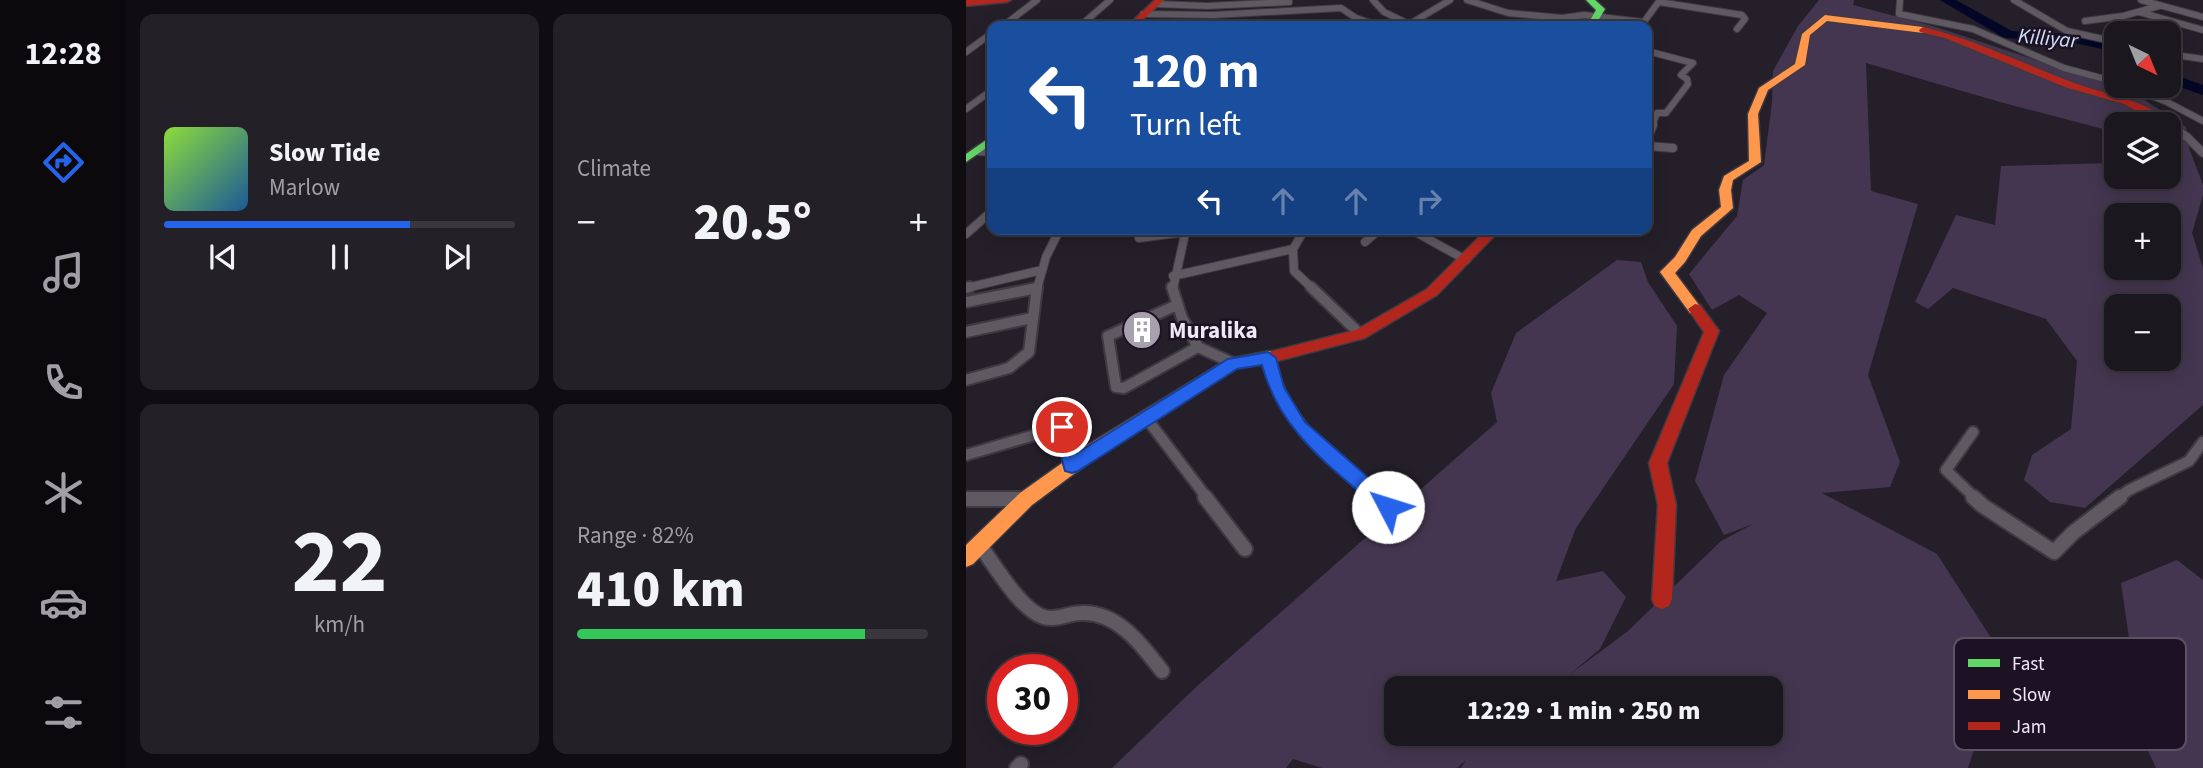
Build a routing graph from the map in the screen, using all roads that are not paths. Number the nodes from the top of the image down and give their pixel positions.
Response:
1 (1007, 0) edge
2 (1037, 0) edge
3 (1110, 0) edge
4 (1373, 0) edge
5 (1450, 0) edge
6 (1467, 0) edge
7 (1590, 0) edge
8 (1900, 0) edge
9 (2014, 0) edge
10 (2141, 0) edge
11 (1306, 1) edge
12 (1659, 1) edge
13 (968, 2) edge
14 (1289, 2) dead end
15 (1153, 6) edge
16 (2159, 6) junction
17 (1313, 10) junction
18 (2137, 11) junction
19 (1214, 15) junction
20 (2203, 17) edge
21 (1010, 21) edge
22 (1086, 21) edge
23 (1136, 21) edge
24 (1215, 21) edge
25 (1366, 21) edge
26 (1403, 21) edge
27 (1417, 21) edge
28 (1593, 21) edge
29 (1644, 21) edge
30 (2085, 22) dead end
31 (1737, 29) dead end
32 (2203, 30) edge
33 (987, 37) edge
34 (2104, 39) edge
35 (966, 52) edge
36 (1652, 52) edge
37 (2181, 56) edge
38 (2203, 60) edge
39 (2104, 79) edge
40 (987, 94) edge
41 (2156, 98) edge
42 (966, 109) edge
43 (2145, 112) edge
44 (2203, 121) edge
45 (1652, 126) edge
46 (2181, 133) edge
47 (1652, 146) edge
48 (1673, 148) dead end
49 (2203, 153) edge
50 (987, 215) edge
51 (966, 234) edge
52 (1056, 235) edge
53 (1159, 235) edge
54 (1185, 235) edge
55 (1301, 235) edge
56 (1373, 235) edge
57 (1421, 235) edge
58 (1489, 235) edge
59 (1139, 238) dead end
60 (1365, 242) dead end
61 (1293, 249) junction
62 (1466, 260) junction
63 (1042, 271) junction
64 (1173, 276) junction
65 (1037, 288) junction
66 (967, 290) edge
67 (966, 302) edge
68 (1177, 305) junction
69 (1032, 318) junction
70 (966, 332) edge
71 (1360, 334) junction
72 (1198, 347) junction
73 (1268, 358) junction
74 (1233, 363) junction
75 (966, 380) edge
76 (1147, 419) junction
77 (1973, 432) dead end
78 (2203, 442) edge
79 (966, 455) edge
80 (1072, 466) junction
81 (966, 499) edge
82 (1026, 499) junction
83 (1388, 507) dead end
84 (979, 544) junction
85 (1245, 549) dead end
86 (966, 558) edge
87 (1662, 599) dead end
88 (1162, 671) dead end

1 - 13 street
2 - 21 street
3 - 22 street
4 - 26 street
5 - 27 street
6 - 28 street
7 - 28 street
8 - 39 street
9 - 34 street
10 - 16 street
11 - 17 street
12 - 29 street
12 - 31 street
14 - 15 street
15 - 19 street
15 - 23 street
16 - 18 street
16 - 20 street
17 - 19 street
17 - 25 street
18 - 30 street
18 - 32 street
19 - 24 street
33 - 35 street
36 - 45 street
37 - 38 street
40 - 42 street
41 - 44 street
43 - 87 street
46 - 49 street
47 - 48 street
50 - 51 street
52 - 63 street
53 - 59 street
54 - 64 street
55 - 61 street
56 - 60 street
57 - 62 street
58 - 62 street
61 - 64 street
61 - 71 street
62 - 71 street
63 - 65 street
63 - 66 street
64 - 68 street
65 - 67 street
65 - 69 street
68 - 72 street
68 - 72 street
69 - 70 street
69 - 75 street
71 - 73 street
72 - 74 street
73 - 74 street
73 - 83 street
74 - 76 street
76 - 80 street
76 - 85 street
77 - 78 street
79 - 80 street
80 - 82 street
81 - 82 street
82 - 84 street
84 - 86 street
84 - 88 street

